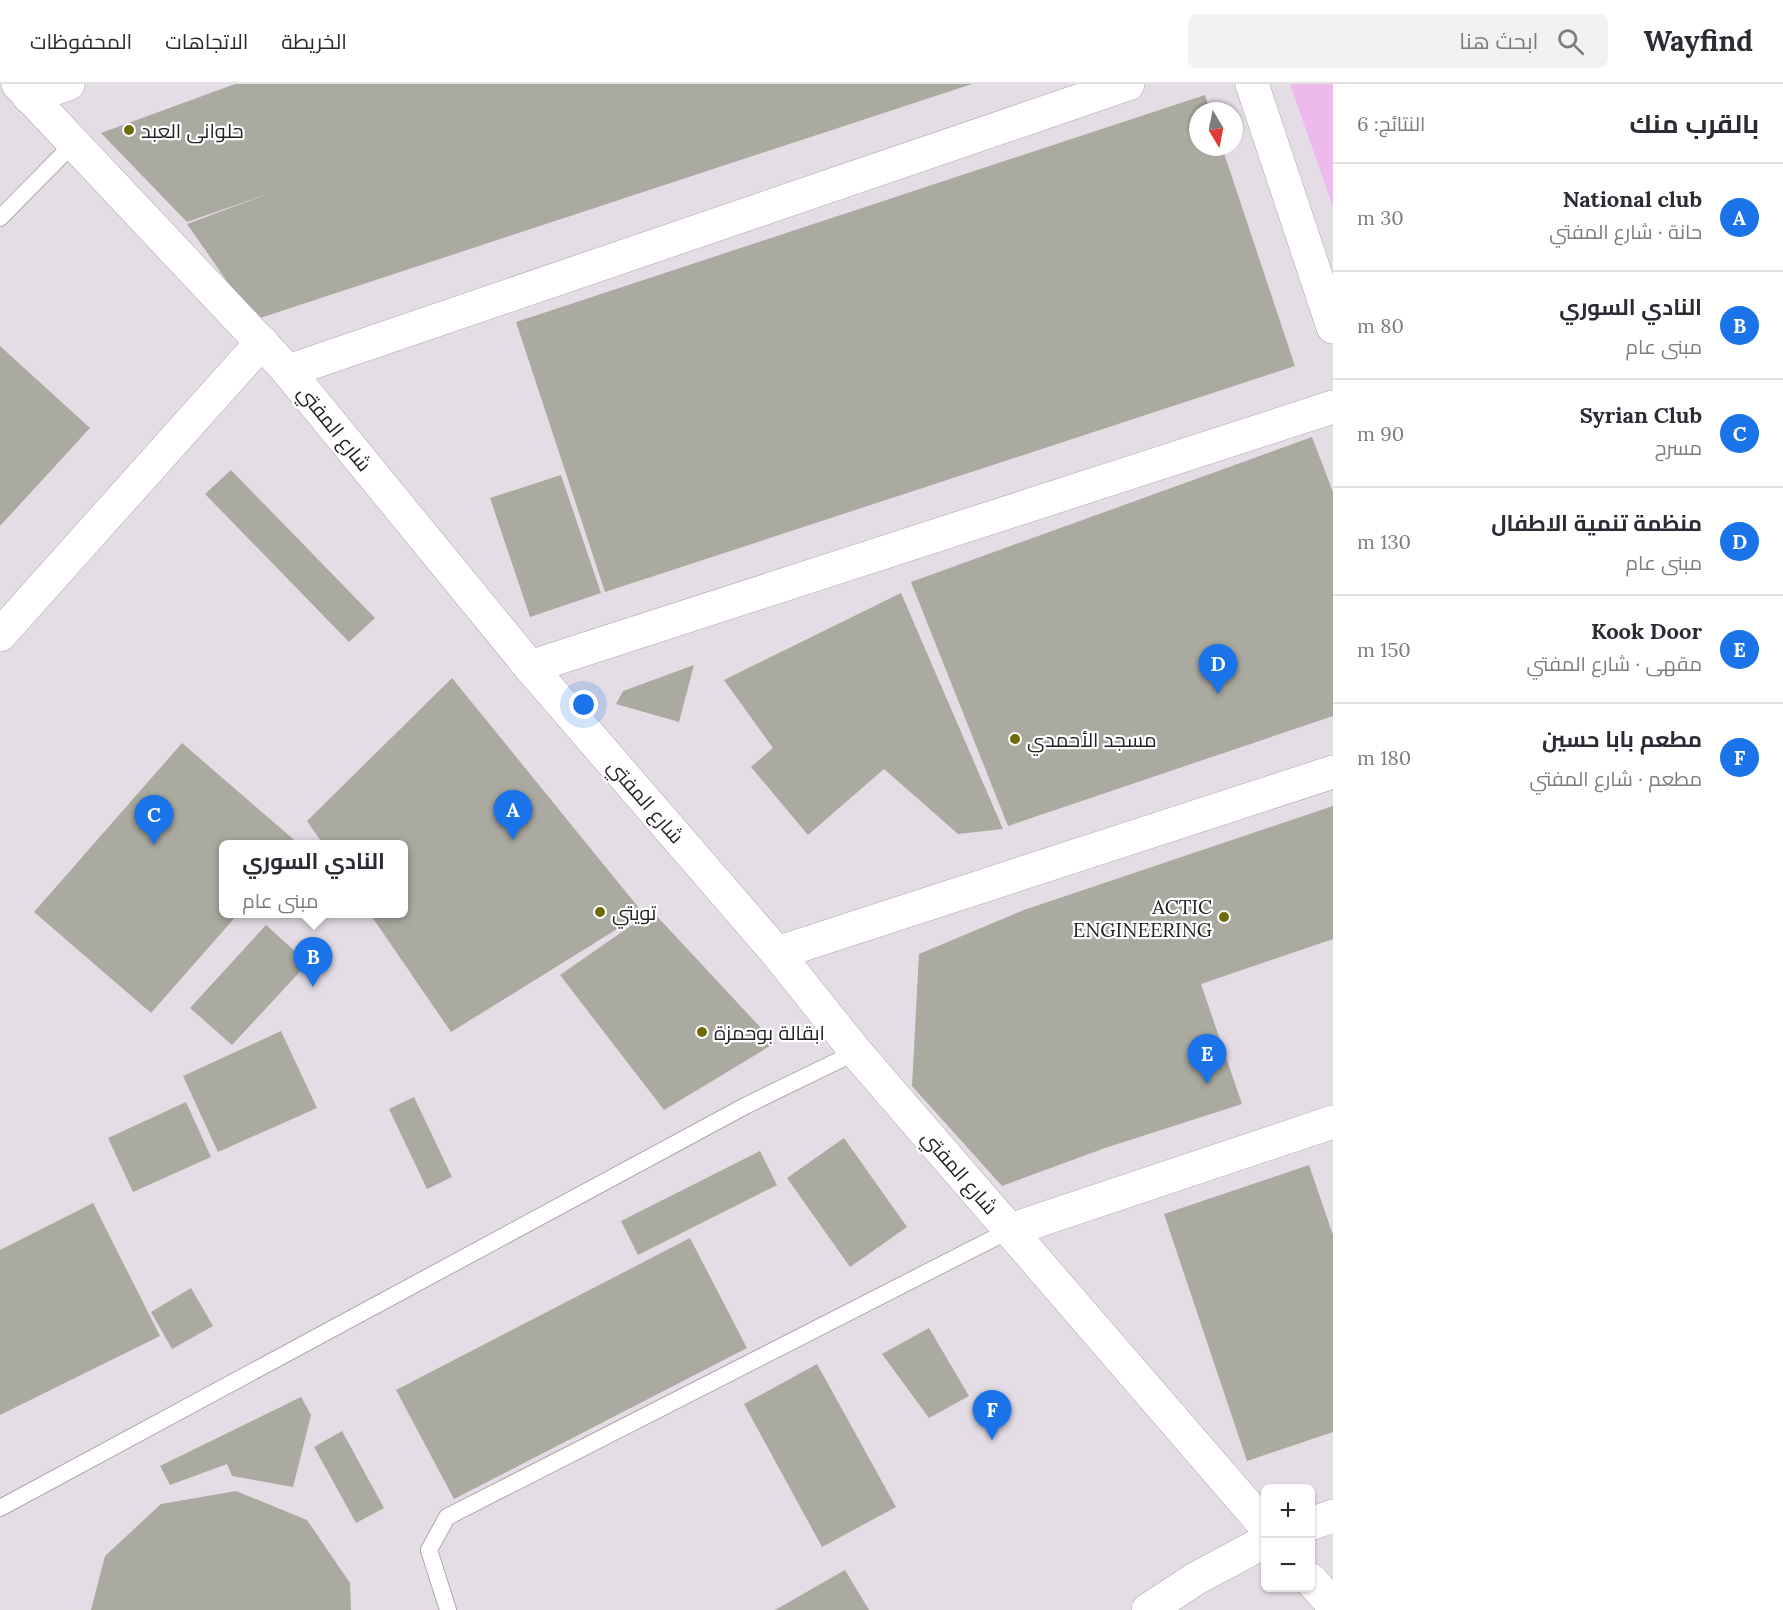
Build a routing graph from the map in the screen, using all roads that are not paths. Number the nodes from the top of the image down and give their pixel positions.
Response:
1 (68, 84) edge
2 (1128, 84) edge
3 (1252, 84) edge
4 (24, 90) edge
5 (74, 143) junction
6 (0, 218) edge
7 (1333, 327) edge
8 (262, 342) junction
9 (288, 371) junction
10 (1333, 407) edge
11 (0, 634) edge
12 (530, 667) junction
13 (1333, 772) edge
14 (777, 953) junction
15 (856, 1052) junction
16 (1333, 1122) edge
17 (1010, 1230) junction
18 (0, 1508) edge
19 (1333, 1516) edge
20 (1261, 1521) edge
21 (1315, 1523) edge
22 (1261, 1544) edge
23 (1315, 1584) edge
24 (1333, 1605) edge
25 (447, 1610) edge
26 (1148, 1610) edge

1 - 4 street
2 - 9 street
3 - 7 street
4 - 5 street, شارع المفتي
5 - 6 lane
5 - 8 street, شارع المفتي
8 - 9 street, شارع المفتي
8 - 11 street
9 - 12 street, شارع المفتي
10 - 12 street
12 - 14 street, شارع المفتي
13 - 14 street
14 - 15 street, شارع المفتي
15 - 17 street, شارع المفتي
15 - 18 lane
16 - 17 street
17 - 20 street, شارع المفتي
17 - 25 lane
19 - 21 street
22 - 26 street
23 - 24 street

